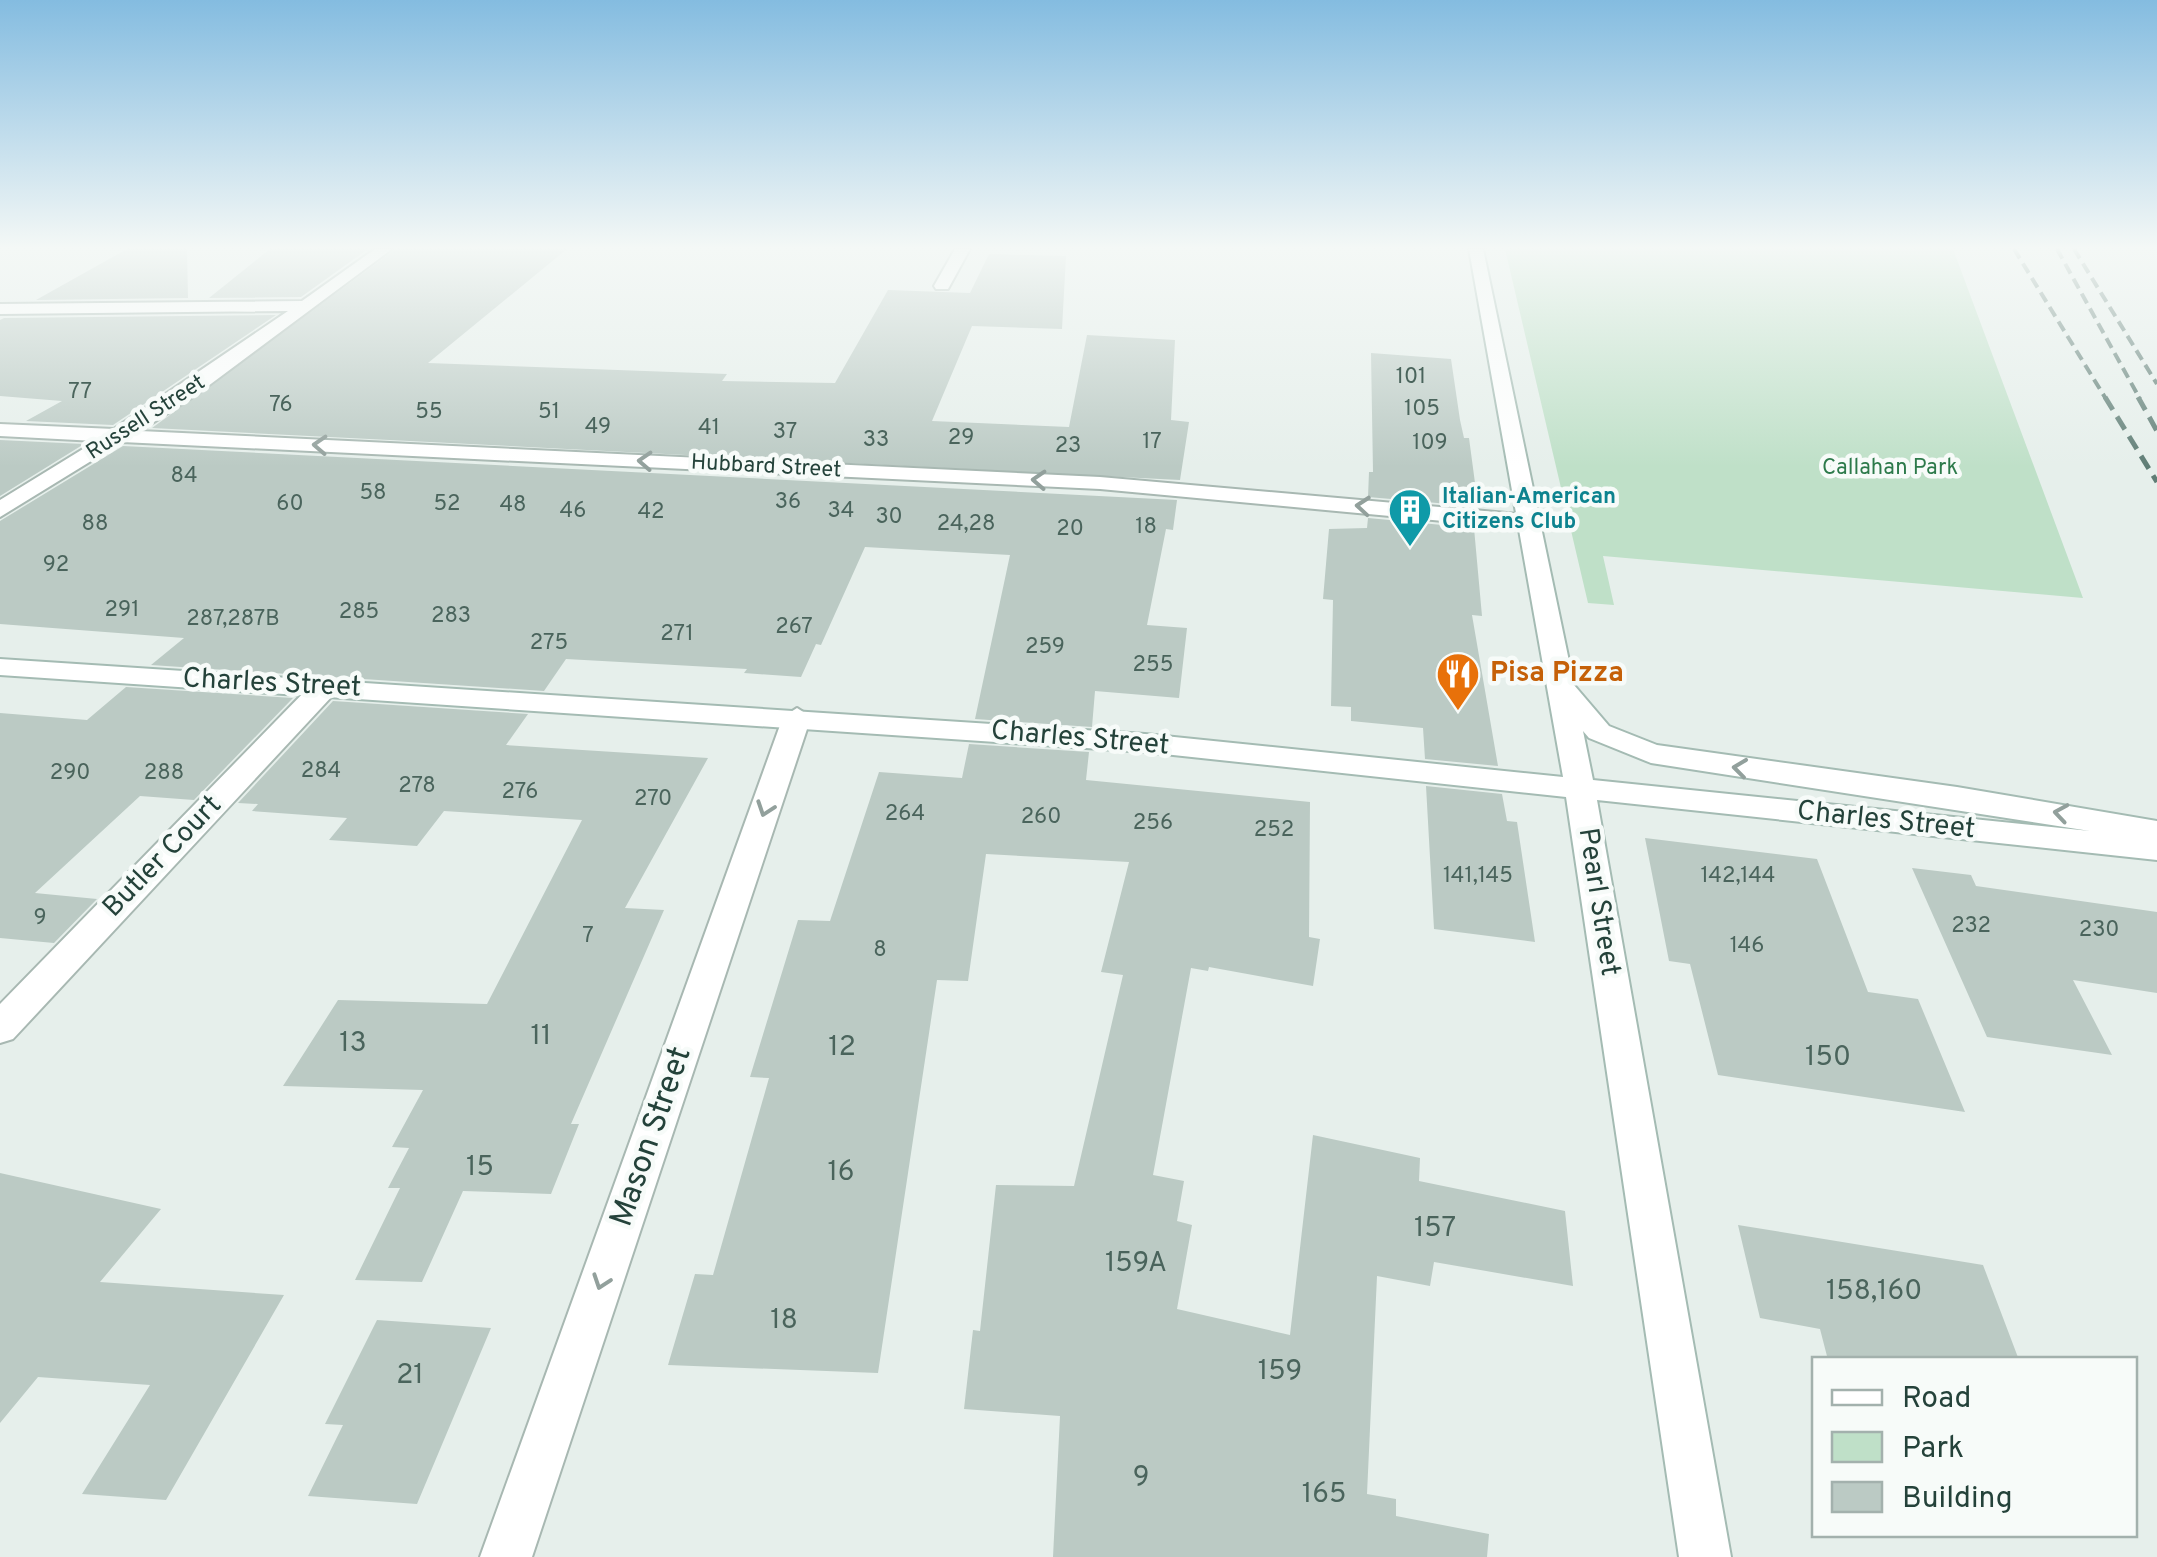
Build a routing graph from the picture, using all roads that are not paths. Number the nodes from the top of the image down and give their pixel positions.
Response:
1 (285, 322) edge
2 (1490, 322) edge
3 (0, 430) edge
4 (120, 436) junction
5 (0, 510) edge
6 (1530, 522) junction
7 (0, 668) edge
8 (1559, 674) junction
9 (326, 687) junction
10 (797, 717) junction
11 (1580, 789) junction
12 (2157, 832) edge
13 (2157, 850) edge
14 (0, 1028) edge
15 (506, 1557) edge
16 (1705, 1557) edge

1 - 4 street, Russell Street
2 - 6 street, Pearl Street
3 - 4 street, Hubbard Street
4 - 5 street, Russell Street
6 -> 4 street, Hubbard Street
6 - 8 street, Pearl Street
7 - 9 street, Charles Street
8 - 11 street, Pearl Street
12 -> 8 street, Charles Street
9 - 10 street, Charles Street
9 - 14 street, Butler Court
10 - 11 street, Charles Street
10 -> 15 street, Mason Street
11 - 13 street, Charles Street
11 - 16 street, Pearl Street

